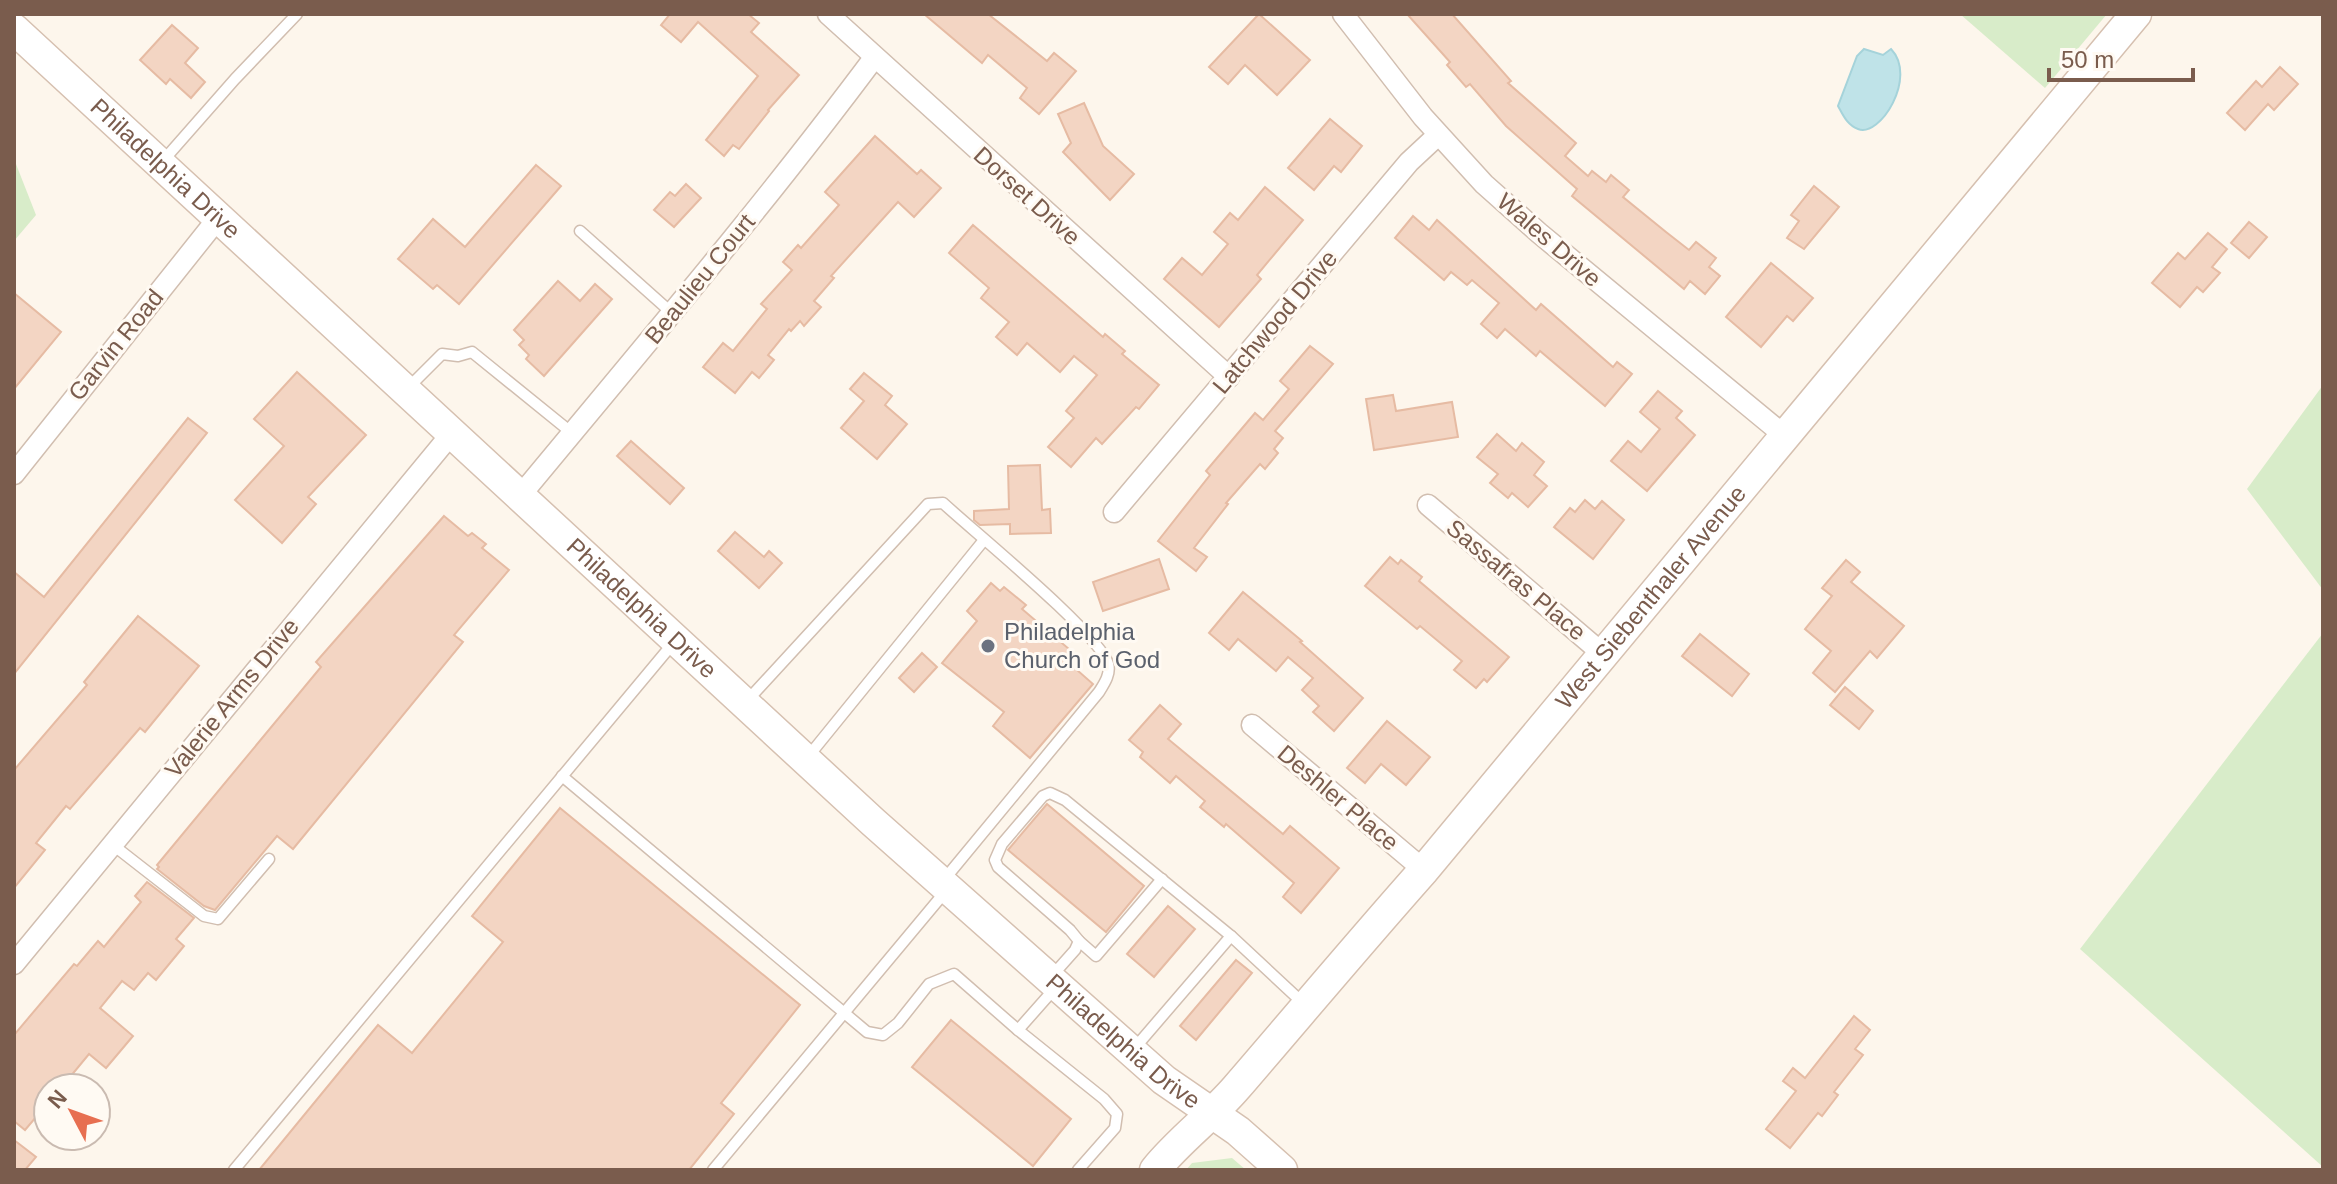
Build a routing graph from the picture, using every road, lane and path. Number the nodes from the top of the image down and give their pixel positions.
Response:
1 (297, 14) edge
2 (828, 14) edge
3 (1343, 14) edge
4 (2136, 14) edge
5 (14, 29) edge
6 (874, 58) junction
7 (1438, 135) junction
8 (161, 164) junction
9 (219, 217) junction
10 (580, 231) dead end
11 (673, 314) junction
12 (1229, 377) junction
13 (406, 390) junction
14 (452, 433) junction
15 (572, 433) junction
16 (1785, 436) junction
17 (14, 474) edge
18 (520, 496) junction
19 (1428, 505) dead end
20 (1114, 512) dead end
21 (984, 540) junction
22 (676, 639) junction
23 (1603, 654) junction
24 (745, 703) junction
25 (1252, 725) dead end
26 (806, 759) junction
27 (562, 776) junction
28 (113, 845) junction
29 (269, 859) dead end
30 (1424, 870) junction
31 (1162, 879) junction
32 (945, 885) junction
33 (1231, 936) junction
34 (1079, 941) junction
35 (14, 964) edge
36 (1054, 982) junction
37 (1305, 1005) junction
38 (844, 1014) junction
39 (1018, 1030) junction
40 (1132, 1052) junction
41 (1212, 1113) junction
42 (234, 1170) edge
43 (713, 1170) edge
44 (1078, 1170) edge
45 (1155, 1170) edge
46 (1282, 1170) edge

1 - 8 lane
2 - 6 street, Dorset Drive
3 - 7 street, Wales Drive
4 - 16 main road, West Siebenthaler Avenue
5 - 8 main road, Philadelphia Drive
6 - 11 street, Beaulieu Court
6 - 12 street, Dorset Drive
7 - 12 street, Latchwood Drive
7 - 16 street, Wales Drive
8 - 9 main road, Philadelphia Drive
9 - 13 main road, Philadelphia Drive
9 - 17 street, Garvin Road
10 - 11 lane
11 - 15 street, Beaulieu Court
12 - 20 street, Latchwood Drive
13 - 14 main road, Philadelphia Drive
13 - 15 lane
14 - 18 main road, Philadelphia Drive
14 - 28 street, Valerie Arms Drive
15 - 18 street, Beaulieu Court
16 - 23 main road, West Siebenthaler Avenue
18 - 22 main road, Philadelphia Drive
19 - 23 street, Sassafras Place
21 - 24 lane
21 - 26 lane
21 - 32 lane
22 - 24 main road, Philadelphia Drive
22 - 27 lane
23 - 30 main road, West Siebenthaler Avenue
24 - 26 main road, Philadelphia Drive
25 - 30 street, Deshler Place
26 - 32 main road, Philadelphia Drive
27 - 38 lane
27 - 42 lane
28 - 29 lane
28 - 35 street, Valerie Arms Drive
30 - 37 main road, West Siebenthaler Avenue
31 - 33 lane
31 - 34 lane
31 - 34 lane
32 - 36 main road, Philadelphia Drive
32 - 38 lane
33 - 37 lane
33 - 40 lane
34 - 36 lane
36 - 39 lane
36 - 40 main road, Philadelphia Drive
37 - 41 main road, West Siebenthaler Avenue
38 - 39 lane
38 - 43 lane
39 - 44 lane
40 - 41 main road, Philadelphia Drive
41 - 45 main road, West Siebenthaler Avenue
41 - 46 main road, Philadelphia Drive

